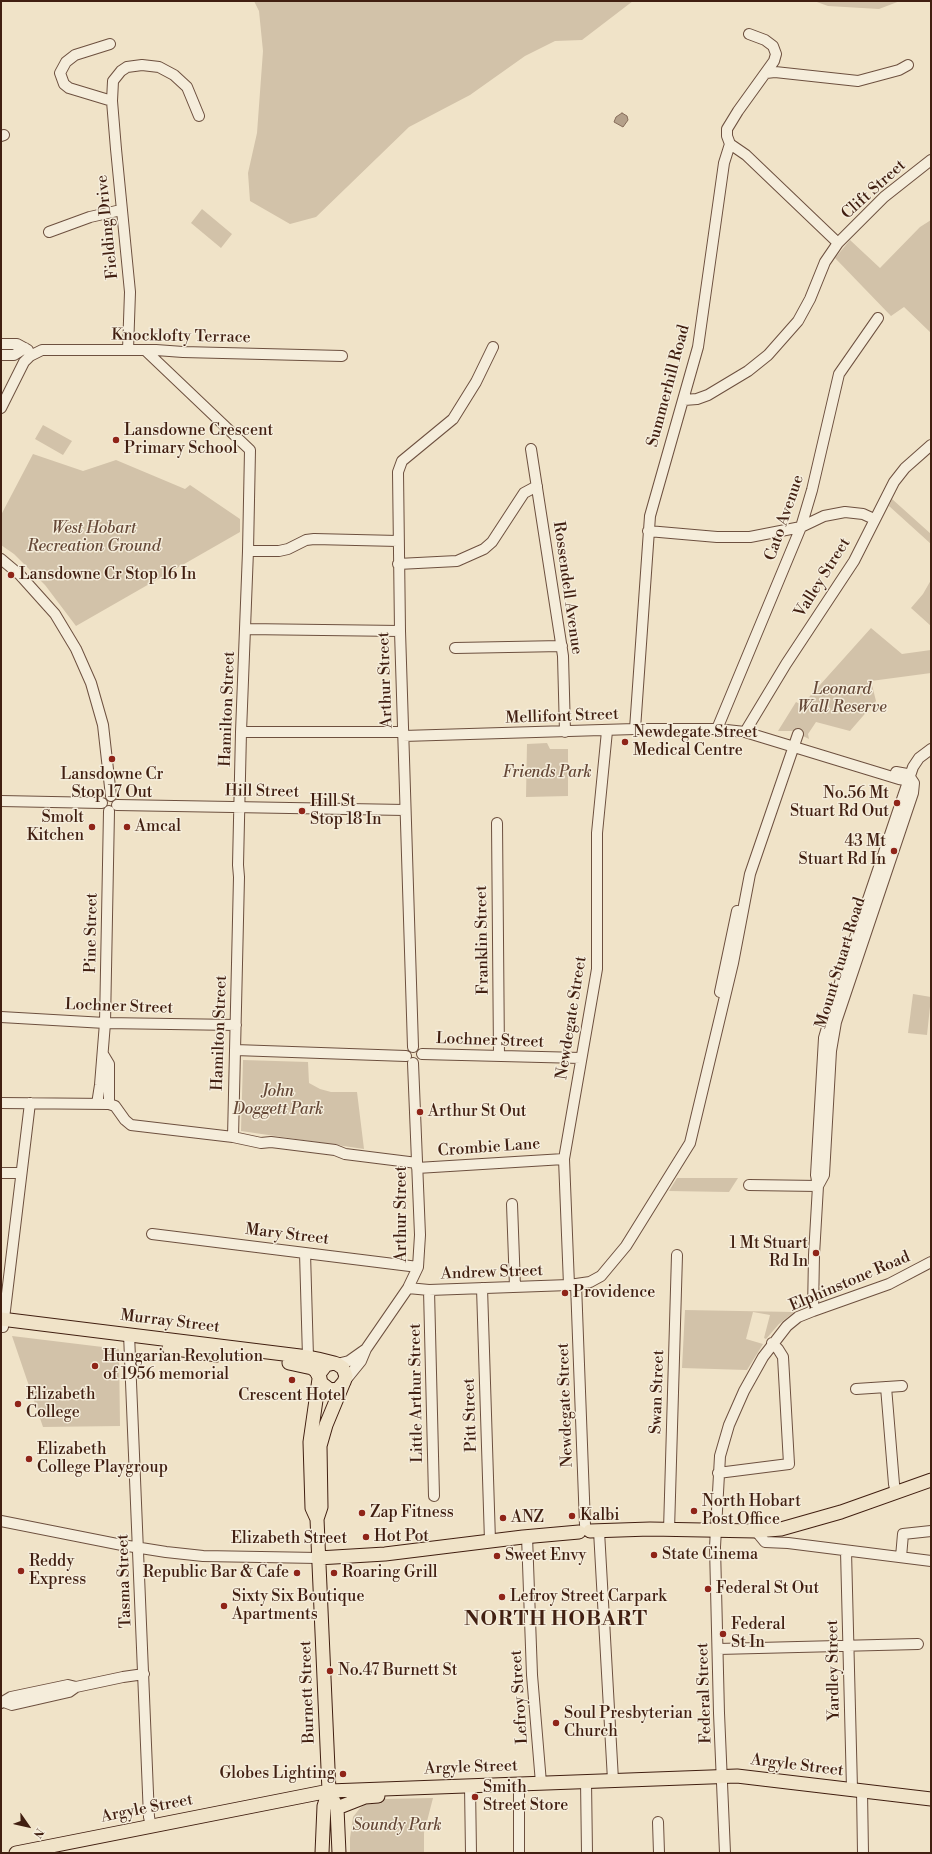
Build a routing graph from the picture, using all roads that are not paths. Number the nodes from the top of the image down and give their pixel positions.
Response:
1 (749, 34) dead end
2 (110, 44) dead end
3 (908, 66) dead end
4 (766, 73) junction
5 (112, 101) junction
6 (199, 116) dead end
7 (730, 144) junction
8 (931, 160) edge
9 (121, 210) junction
10 (49, 232) dead end
11 (838, 243) junction
12 (878, 318) dead end
13 (1, 344) edge
14 (493, 347) dead end
15 (128, 350) junction
16 (145, 350) junction
17 (28, 352) junction
18 (1, 355) edge
19 (342, 356) dead end
20 (684, 400) junction
21 (1, 408) edge
22 (931, 445) edge
23 (531, 449) dead end
24 (537, 486) junction
25 (874, 519) junction
26 (801, 527) junction
27 (648, 531) junction
28 (398, 541) junction
29 (248, 551) junction
30 (1, 559) edge
31 (398, 564) junction
32 (246, 629) junction
33 (400, 631) junction
34 (562, 646) junction
35 (455, 648) dead end
36 (717, 729) junction
37 (635, 730) junction
38 (607, 731) junction
39 (241, 732) junction
40 (565, 732) junction
41 (745, 732) junction
42 (403, 734) junction
43 (798, 734) dead end
44 (793, 747) junction
45 (931, 749) edge
46 (919, 758) junction
47 (896, 772) junction
48 (884, 773) junction
49 (910, 777) junction
50 (110, 796) junction
51 (1, 801) edge
52 (102, 803) junction
53 (240, 806) junction
54 (113, 808) junction
55 (406, 810) junction
56 (497, 823) dead end
57 (1, 1016) edge
58 (1, 1021) edge
59 (105, 1023) junction
60 (236, 1025) junction
61 (413, 1047) junction
62 (235, 1050) junction
63 (102, 1054) junction
64 (422, 1054) junction
65 (406, 1056) junction
66 (499, 1056) junction
67 (581, 1058) junction
68 (413, 1064) junction
69 (1, 1103) edge
70 (30, 1104) junction
71 (96, 1104) junction
72 (109, 1104) junction
73 (233, 1137) junction
74 (564, 1159) junction
75 (417, 1166) junction
76 (1, 1173) edge
77 (21, 1173) junction
78 (749, 1185) dead end
79 (818, 1186) junction
80 (512, 1204) dead end
81 (152, 1234) dead end
82 (305, 1252) junction
83 (677, 1255) dead end
84 (931, 1262) edge
85 (418, 1267) junction
86 (572, 1285) junction
87 (515, 1287) junction
88 (408, 1288) junction
89 (482, 1288) junction
90 (429, 1290) junction
91 (813, 1311) junction
92 (2, 1323) edge
93 (129, 1338) junction
94 (772, 1343) junction
95 (366, 1349) junction
96 (308, 1357) junction
97 (336, 1364) junction
98 (319, 1378) junction
99 (344, 1383) junction
100 (902, 1386) dead end
101 (886, 1387) junction
102 (856, 1388) dead end
103 (718, 1473) junction
104 (931, 1480) edge
105 (896, 1493) junction
106 (434, 1496) dead end
107 (317, 1519) junction
108 (1, 1521) edge
109 (588, 1529) junction
110 (670, 1530) junction
111 (716, 1531) junction
112 (756, 1531) junction
113 (931, 1531) edge
114 (527, 1536) junction
115 (490, 1541) junction
116 (139, 1548) junction
117 (846, 1550) junction
118 (902, 1557) junction
119 (318, 1558) junction
120 (931, 1561) edge
121 (918, 1644) dead end
122 (849, 1646) junction
123 (718, 1649) junction
124 (144, 1674) junction
125 (2, 1703) edge
126 (723, 1776) junction
127 (613, 1780) junction
128 (586, 1781) junction
129 (541, 1783) junction
130 (519, 1784) junction
131 (470, 1786) junction
132 (412, 1787) junction
133 (857, 1790) junction
134 (329, 1791) junction
135 (931, 1799) edge
136 (337, 1808) junction
137 (658, 1822) dead end
138 (151, 1826) junction
139 (16, 1853) edge
140 (322, 1853) edge
141 (339, 1853) edge
142 (471, 1853) edge
143 (519, 1853) edge
144 (587, 1853) edge
145 (659, 1853) edge
146 (725, 1853) edge
147 (863, 1853) edge

1 - 4 street, Summerhill Road
2 - 5 street
3 - 4 street
4 - 7 street, Summerhill Road
5 - 6 street, Fielding Drive
5 - 9 street, Fielding Drive
7 - 11 street
7 - 20 street, Summerhill Road
8 - 11 street, Clift Street
9 - 10 street
9 - 15 street, Fielding Drive
11 - 20 street, Clift Street
12 - 26 street, Cato Avenue
13 - 17 street, Knocklofty Terrace
14 - 28 street, Arthur Street
15 - 16 street, Knocklofty Terrace
15 - 17 street, Knocklofty Terrace
16 - 19 street, Knocklofty Terrace
16 - 29 street, Hamilton Street
17 - 18 street, Knocklofty Terrace
17 - 21 street
20 - 27 street, Summerhill Road
22 - 25 street, Valley Street
23 - 24 street, Rossendell Avenue
24 - 31 street
24 - 34 street, Rossendell Avenue
25 - 26 street
25 - 41 street, Valley Street
26 - 27 street
26 - 36 street, Cato Avenue
27 - 37 street, Summerhill Road
28 - 29 street
28 - 31 street, Arthur Street
29 - 32 street, Hamilton Street
30 - 50 street
31 - 33 street, Arthur Street
32 - 33 street
32 - 39 street, Hamilton Street
33 - 42 street, Arthur Street
34 - 35 street
34 - 40 street, Rossendell Avenue
36 - 37 street, Mellifont Street
36 - 41 street, Mellifont Street
37 - 38 street, Mellifont Street
38 - 40 street, Mellifont Street
38 - 67 street, Newdegate Street
39 - 42 street, Mellifont Street
39 - 53 street, Hamilton Street
40 - 42 street, Mellifont Street
41 - 44 street, Mellifont Street
42 - 55 street, Arthur Street
43 - 44 street, Andrew Street
44 - 48 street, Mellifont Street
44 - 86 street, Andrew Street
45 - 46 street
46 - 47 street, Mellifont Street
46 - 49 street
47 - 48 street, Mellifont Street
47 - 49 street, Mellifont Street
48 - 49 street, Mellifont Street
49 - 79 street, Mount Stuart Road
50 - 52 street
50 - 54 street
51 - 52 street
52 - 54 street
53 - 54 street, Hill Street
53 - 55 street, Hill Street
53 - 60 street, Hamilton Street
54 - 59 street, Pine Street
55 - 61 street, Arthur Street
56 - 66 street, Franklin Street
57 - 58 street
57 - 59 street, Lochner Street
59 - 60 street, Lochner Street
59 - 63 street, Pine Street
60 - 62 street, Hamilton Street
61 - 64 street
61 - 65 street
62 - 65 street
62 - 73 street, Hamilton Street
63 - 71 street, Pine Street
63 - 72 street, Pine Street
64 - 66 street, Lochner Street
64 - 68 street
65 - 68 street
66 - 67 street, Lochner Street
67 - 74 street, Newdegate Street
68 - 75 street, Arthur Street
69 - 70 street
70 - 71 street
70 - 77 street
71 - 72 street
72 - 73 street, Crombie Lane
73 - 75 street, Crombie Lane
74 - 75 street, Crombie Lane
74 - 86 street, Newdegate Street
75 - 85 street, Arthur Street
76 - 77 street
77 - 92 street
78 - 79 street
79 - 91 street, Mount Stuart Road
80 - 87 street
81 - 82 street, Mary Street
82 - 85 street, Mary Street
82 - 96 street
83 - 110 street, Swan Street
84 - 91 street, Elphinstone Road
85 - 88 street, Arthur Street
86 - 87 street, Andrew Street
86 - 109 street, Newdegate Street
87 - 89 street, Andrew Street
88 - 90 street, Andrew Street
88 - 95 street, Arthur Street
89 - 90 street, Andrew Street
89 - 115 street, Pitt Street
90 - 106 street, Little Arthur Street
91 - 94 street, Elphinstone Road
92 - 93 main road, Murray Street
93 - 96 main road, Murray Street
93 - 98 main road, Murray Street
93 - 116 street, Tasma Street
94 - 103 street, Elphinstone Road
94 - 103 street
95 - 97 street, Arthur Street
95 - 99 street, Arthur Street
96 - 97 main road, Murray Street
97 - 98 main road
97 - 99 main road
98 - 99 main road
98 - 107 main road, Burnett Street
99 - 107 main road, Burnett Street
100 - 101 street
101 - 102 street
101 - 105 street
103 - 111 street, Elphinstone Road
104 - 105 main road, Elizabeth Street
105 - 112 main road, Elizabeth Street
107 - 119 main road, Burnett Street
108 - 116 street, Elizabeth Street
109 - 110 main road, Elizabeth Street
109 - 114 main road, Elizabeth Street
109 - 127 street, Newdegate Street
110 - 111 main road, Elizabeth Street
111 - 112 main road, Elizabeth Street
111 - 123 street, Federal Street
112 - 117 street
113 - 118 street
114 - 115 main road, Elizabeth Street
114 - 129 street, Lefroy Street
115 - 119 main road, Elizabeth Street
116 - 119 street, Elizabeth Street
116 - 124 street, Tasma Street
117 - 118 street
117 - 122 street, Yardley Street
118 - 120 street
119 - 134 main road, Burnett Street
121 - 122 street
122 - 123 street
122 - 133 street, Yardley Street
123 - 126 street, Federal Street
124 - 125 street
124 - 138 street, Tasma Street
126 - 127 main road, Argyle Street
126 - 133 main road, Argyle Street
126 - 146 street, Federal Street
127 - 128 main road, Argyle Street
128 - 129 main road, Argyle Street
128 - 144 street
129 - 130 main road, Argyle Street
130 - 131 main road, Argyle Street
130 - 143 street
131 - 132 main road, Argyle Street
131 - 142 street
132 - 134 main road, Argyle Street
132 - 136 main road
133 - 135 main road, Argyle Street
133 - 147 street, Yardley Street
134 - 136 main road, Burnett Street
134 - 138 main road, Argyle Street
134 - 140 main road, Burnett Street
136 - 141 main road, Burnett Street
137 - 145 street
138 - 139 main road, Argyle Street

